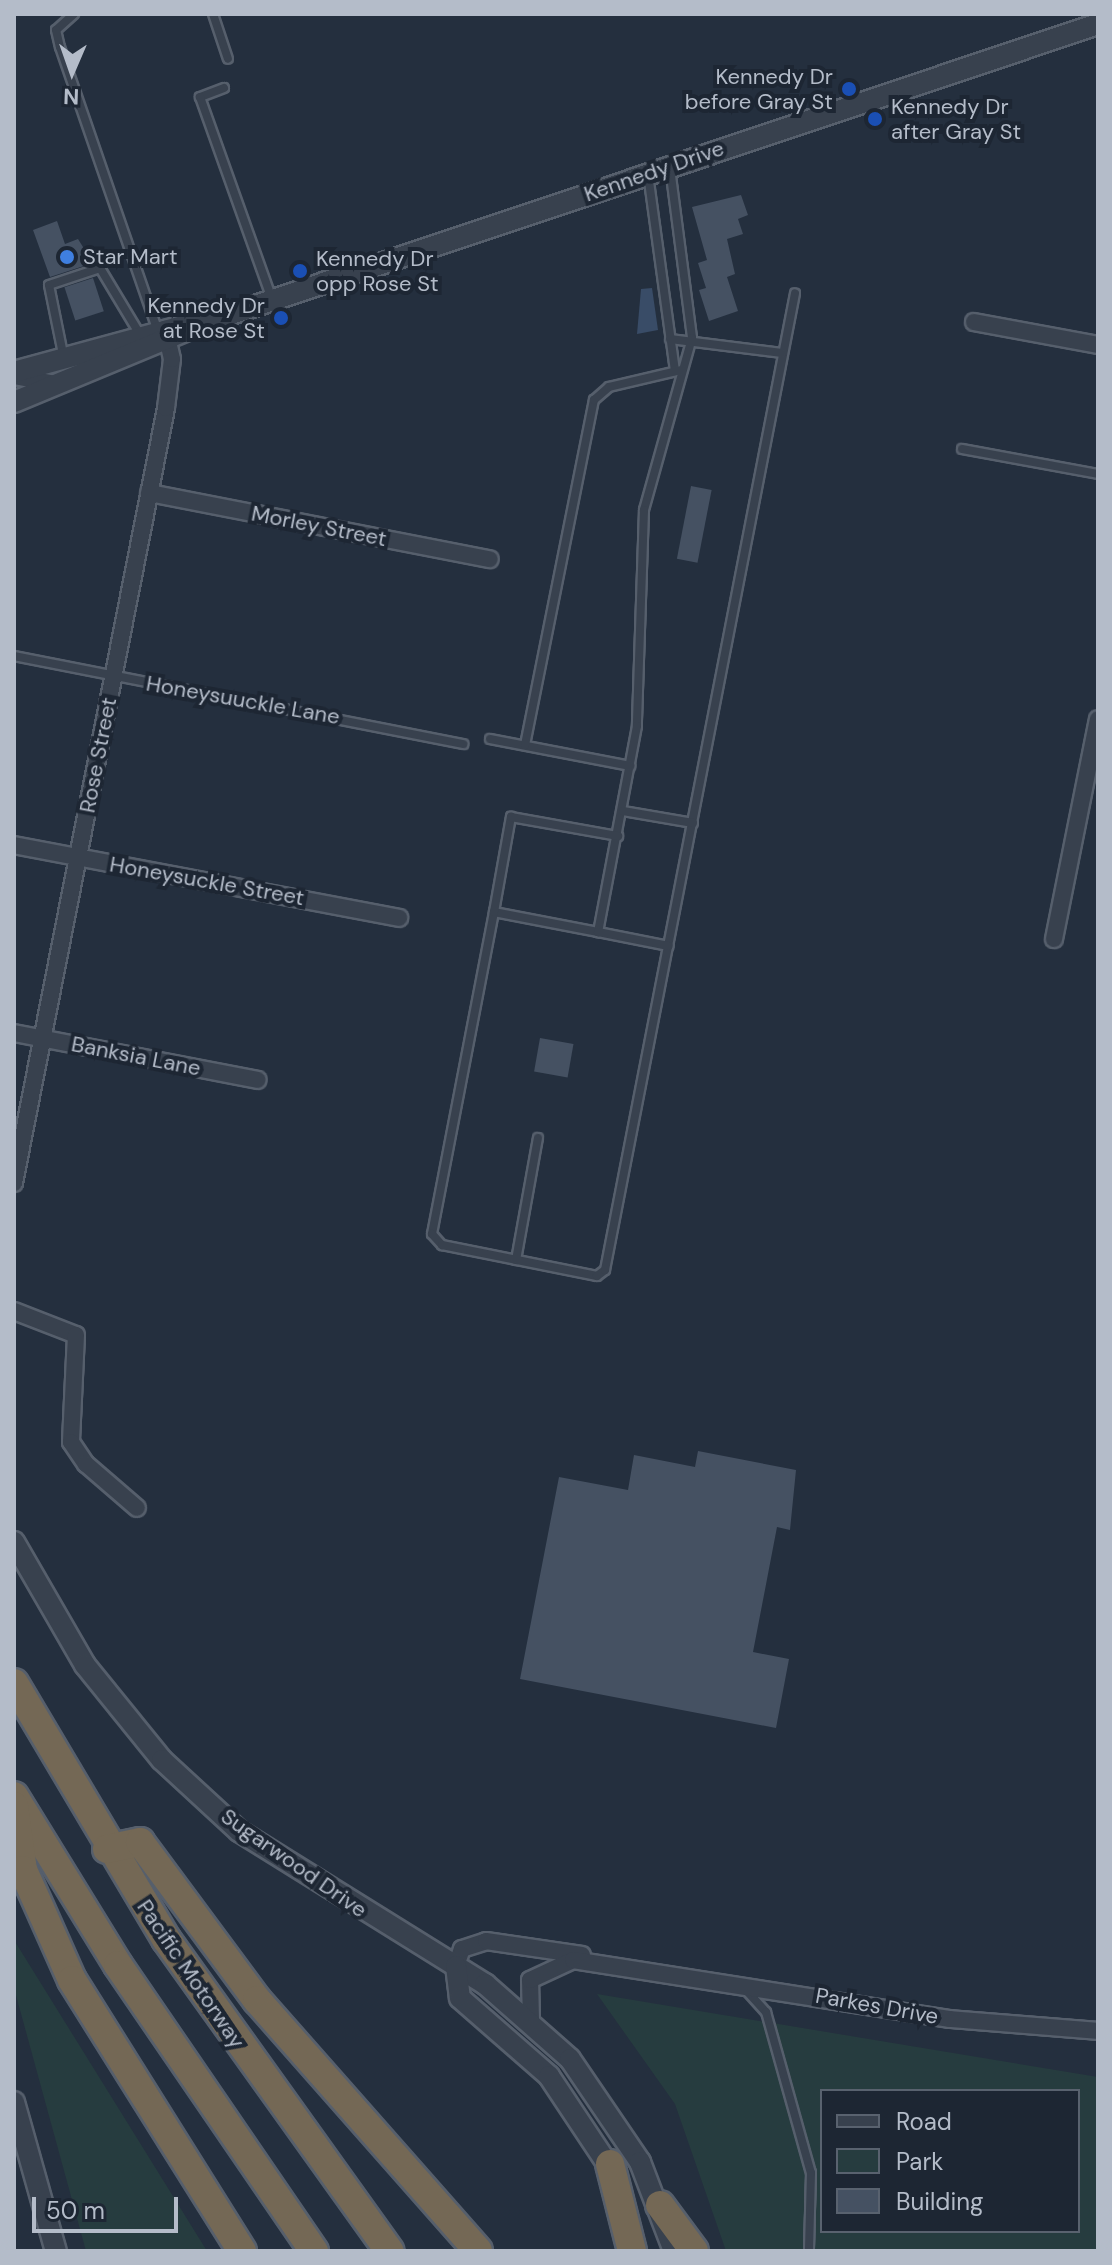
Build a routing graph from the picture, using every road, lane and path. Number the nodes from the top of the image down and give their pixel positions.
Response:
1 (74, 14) edge
2 (213, 14) edge
3 (1098, 24) edge
4 (228, 59) dead end
5 (224, 88) dead end
6 (669, 166) junction
7 (648, 173) junction
8 (795, 293) dead end
9 (272, 300) junction
10 (974, 322) dead end
11 (157, 333) junction
12 (692, 338) junction
13 (670, 339) junction
14 (1098, 345) edge
15 (782, 353) junction
16 (63, 354) junction
17 (678, 371) junction
18 (14, 374) edge
19 (61, 384) junction
20 (14, 402) edge
21 (962, 449) dead end
22 (1098, 474) edge
23 (149, 493) junction
24 (490, 559) dead end
25 (14, 656) edge
26 (114, 675) junction
27 (1098, 719) edge
28 (490, 739) dead end
29 (463, 744) dead end
30 (525, 745) junction
31 (630, 766) junction
32 (623, 811) junction
33 (693, 823) junction
34 (618, 836) junction
35 (14, 845) edge
36 (78, 858) junction
37 (494, 912) junction
38 (399, 918) dead end
39 (598, 932) junction
40 (1054, 939) dead end
41 (669, 946) junction
42 (14, 1033) edge
43 (45, 1039) junction
44 (257, 1080) dead end
45 (538, 1138) dead end
46 (14, 1183) edge
47 (516, 1260) junction
48 (14, 1311) edge
49 (137, 1508) dead end
50 (14, 1542) edge
51 (14, 1683) edge
52 (14, 1796) edge
53 (14, 1806) edge
54 (107, 1849) junction
55 (456, 1966) junction
56 (657, 1970) junction
57 (737, 1981) junction
58 (531, 2020) junction
59 (1098, 2031) edge
60 (14, 2102) edge
61 (610, 2164) junction
62 (660, 2205) junction
63 (56, 2251) edge
64 (242, 2251) edge
65 (314, 2251) edge
66 (389, 2251) edge
67 (478, 2251) edge
68 (632, 2251) edge
69 (644, 2251) edge
70 (674, 2251) edge
71 (694, 2251) edge
72 (809, 2251) edge

1 - 11 lane
2 - 4 lane
3 - 6 street, Kennedy Drive
5 - 9 lane
6 - 7 street, Kennedy Drive
6 - 12 lane
7 - 9 street, Kennedy Drive
7 - 13 lane
8 - 15 lane
9 - 11 street, Kennedy Drive
10 - 14 street
11 - 16 street, Kennedy Drive
11 - 16 lane
11 - 19 street, Kennedy Drive
11 - 23 street, Rose Street
12 - 13 lane
12 - 15 lane
12 - 17 lane
13 - 17 lane
15 - 33 lane
16 - 18 street, Kennedy Drive
17 - 30 lane
17 - 31 lane
18 - 19 street
19 - 20 street, Kennedy Drive
21 - 22 lane
23 - 24 street, Morley Street
23 - 26 street, Rose Street
25 - 26 lane, Honeysuuckle Lane
26 - 29 lane, Honeysuuckle Lane
26 - 36 street, Rose Street
27 - 40 street
28 - 30 lane
30 - 31 lane
31 - 32 lane
32 - 33 lane
32 - 34 lane
33 - 41 lane
34 - 37 lane
34 - 39 lane
35 - 36 street, Honeysuckle Street
36 - 38 street, Honeysuckle Street
36 - 43 street, Rose Street
37 - 39 lane
37 - 47 lane
39 - 41 lane
41 - 47 lane
42 - 43 street, Banksia Lane
43 - 44 street, Banksia Lane
43 - 46 street, Rose Street
45 - 47 lane
48 - 49 street
50 - 55 street, Sugarwood Drive
51 - 54 highway, Pacific Motorway
52 - 65 highway
53 - 64 highway
54 - 66 highway, Pacific Motorway
54 - 67 highway
55 - 56 street, Parkes Drive
55 - 58 street, Sugarwood Drive
55 - 61 street
56 - 57 street, Parkes Drive
56 - 58 street, Parkes Drive
57 - 59 street, Parkes Drive
57 - 72 lane
58 - 62 street, Sugarwood Drive
60 - 63 street
61 - 68 highway
61 - 69 street
62 - 70 street, Sugarwood Drive
62 - 71 highway

